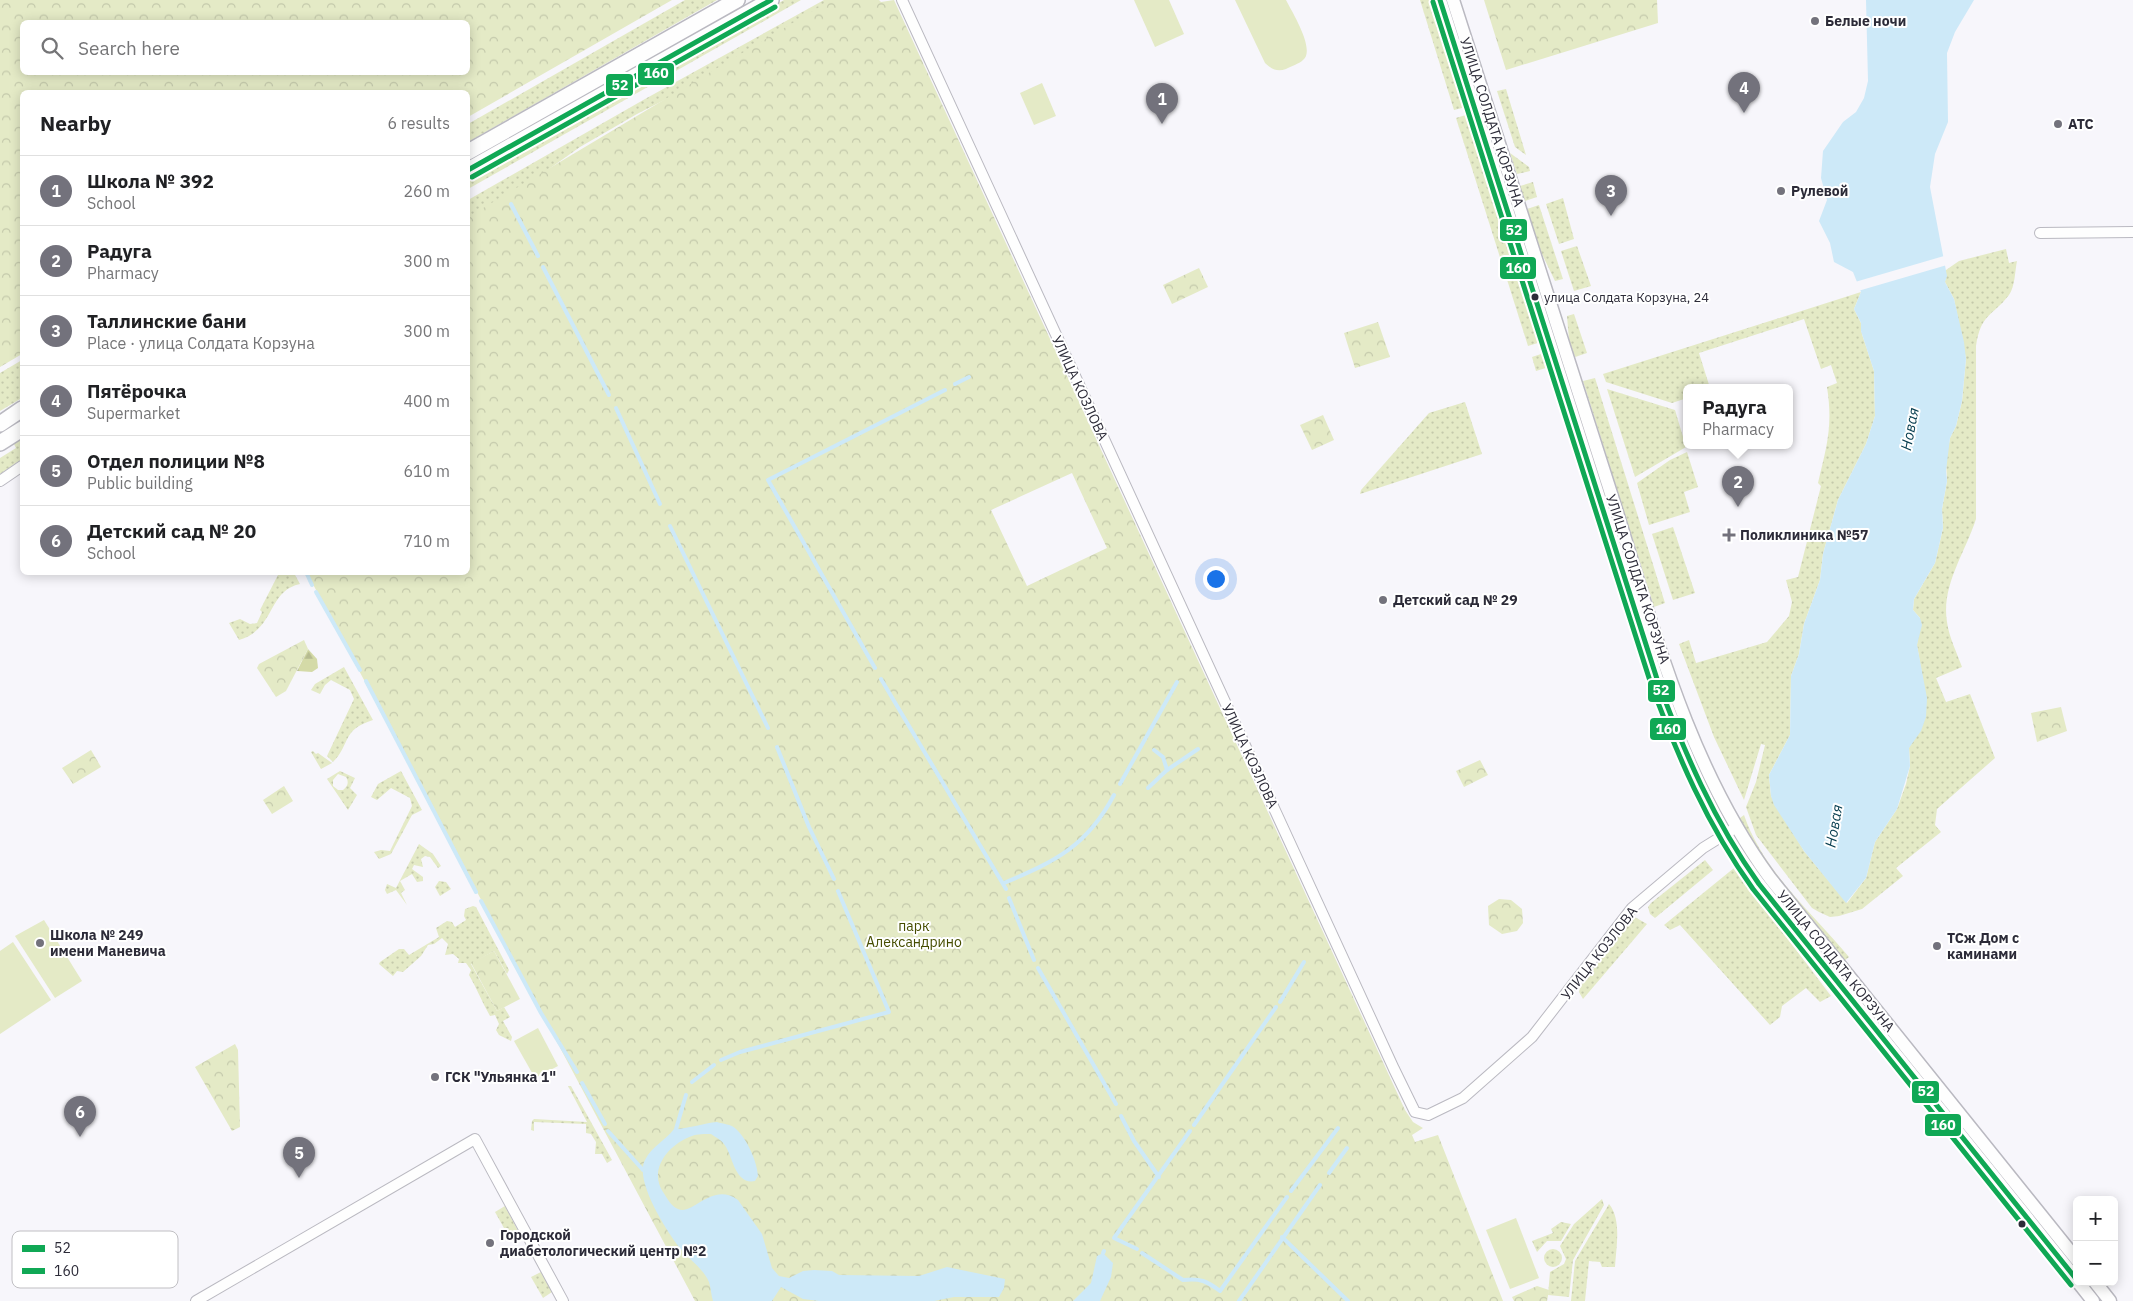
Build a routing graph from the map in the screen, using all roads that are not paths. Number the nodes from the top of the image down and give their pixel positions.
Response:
1 (737, 0) edge
2 (771, 0) edge
3 (902, 0) edge
4 (1440, 0) edge
5 (1453, 0) edge
6 (470, 151) edge
7 (470, 169) edge
8 (2133, 232) edge
9 (2040, 233) dead end
10 (20, 410) edge
11 (0, 424) edge
12 (20, 429) edge
13 (0, 443) edge
14 (20, 467) edge
15 (0, 481) edge
16 (1730, 831) junction
17 (2073, 1255) edge
18 (2073, 1275) edge
19 (2082, 1286) edge
20 (2098, 1286) edge
21 (196, 1301) edge
22 (563, 1301) edge
23 (2093, 1301) edge
24 (2110, 1301) edge

1 - 6 main road
2 - 7 main road
3 - 16 street, УЛИЦА КОЗЛОВА
4 - 16 street, УЛИЦА СОЛДАТА КОРЗУНА
5 - 16 street, УЛИЦА СОЛДАТА КОРЗУНА
8 - 9 street
10 - 11 main road
12 - 13 main road
14 - 15 street
16 - 17 street, УЛИЦА СОЛДАТА КОРЗУНА
16 - 18 street, УЛИЦА СОЛДАТА КОРЗУНА
19 - 23 street, УЛИЦА СОЛДАТА КОРЗУНА
20 - 24 street
21 - 22 street

